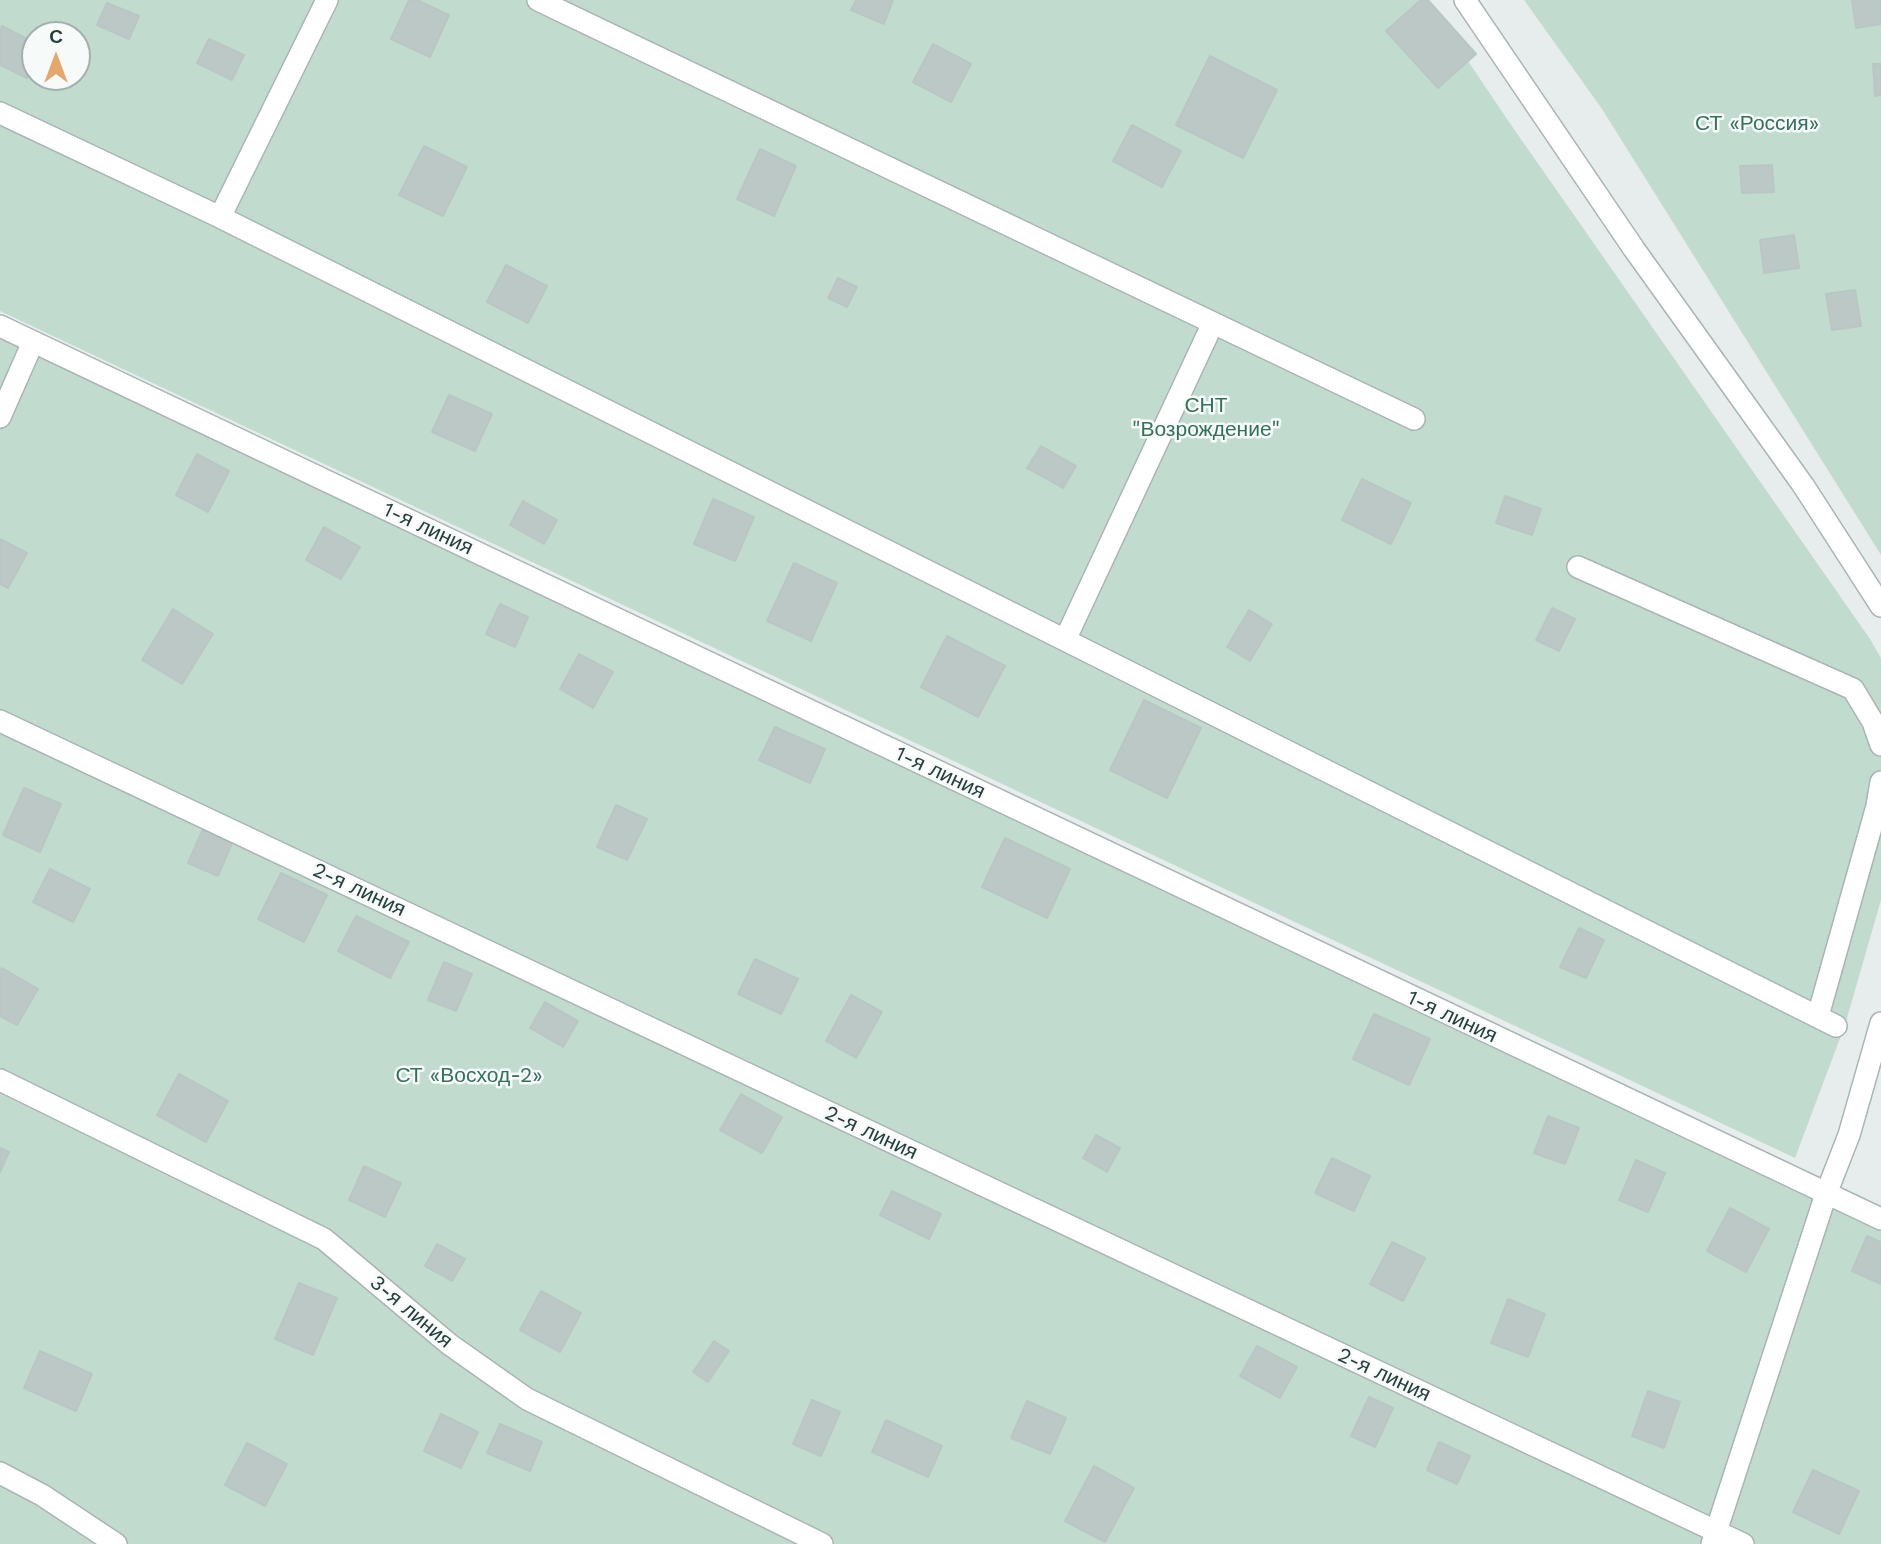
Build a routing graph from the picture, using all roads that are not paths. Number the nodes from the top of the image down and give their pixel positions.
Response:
1 (327, 0) edge
2 (538, 0) edge
3 (1465, 0) edge
4 (0, 113) edge
5 (220, 217) junction
6 (1213, 323) junction
7 (0, 326) edge
8 (33, 342) junction
9 (0, 417) edge
10 (1414, 419) dead end
11 (1578, 567) dead end
12 (1881, 606) edge
13 (1065, 640) junction
14 (0, 721) edge
15 (1881, 745) edge
16 (1881, 782) edge
17 (1881, 1023) edge
18 (0, 1080) edge
19 (1826, 1194) junction
20 (1881, 1219) edge
21 (0, 1473) edge
22 (1714, 1538) edge
23 (800, 1539) edge
24 (116, 1544) edge
25 (822, 1544) edge
26 (1743, 1544) edge

1 - 5 street
2 - 6 street
3 - 12 street
4 - 5 street
5 - 13 street
6 - 10 street
6 - 13 street
7 - 8 street, 1-я линия
8 - 9 street
8 - 19 street, 1-я линия
11 - 15 street
13 - 16 street
14 - 22 street, 2-я линия
17 - 19 street
18 - 23 street, 3-я линия
19 - 20 street, 1-я линия
19 - 22 street
21 - 24 street
22 - 26 street, 2-я линия
23 - 25 street, 3-я линия

